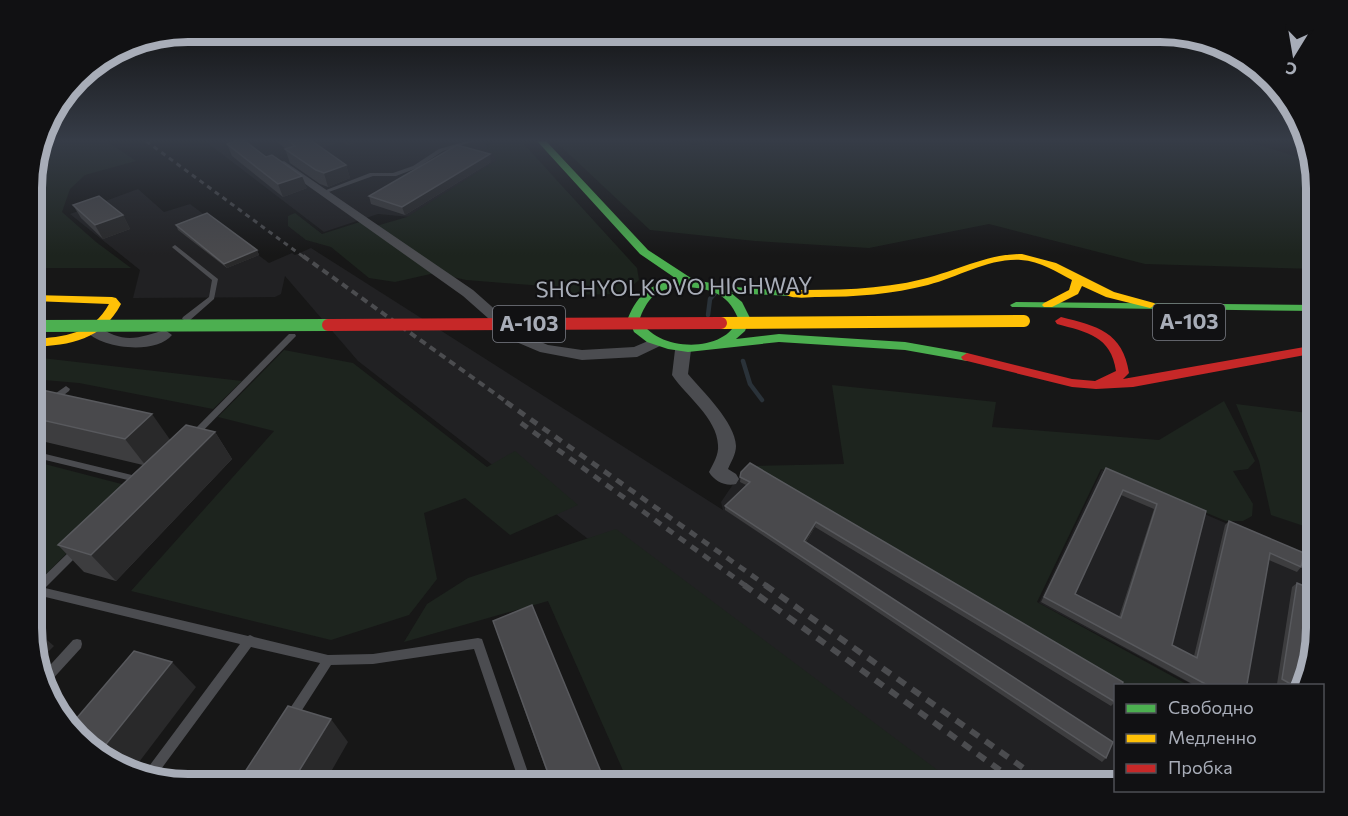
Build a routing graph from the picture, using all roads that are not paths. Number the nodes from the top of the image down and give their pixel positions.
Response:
1 (305, 179) edge
2 (358, 179) edge
3 (576, 179) edge
4 (324, 192) junction
5 (175, 247) dead end
6 (644, 252) junction
7 (1078, 280) junction
8 (690, 283) junction
9 (719, 289) junction
10 (788, 293) junction
11 (644, 297) junction
12 (42, 298) edge
13 (1048, 304) junction
14 (1010, 305) dead end
15 (1150, 305) junction
16 (800, 307) dead end
17 (848, 307) dead end
18 (657, 308) dead end
19 (716, 308) dead end
20 (1306, 308) edge
21 (621, 309) dead end
22 (513, 310) dead end
23 (747, 313) junction
24 (42, 314) edge
25 (1062, 321) junction
26 (1108, 321) dead end
27 (42, 327) edge
28 (92, 330) junction
29 (165, 335) joint
30 (292, 336) dead end
31 (779, 338) junction
32 (42, 342) edge
33 (655, 343) junction
34 (721, 345) junction
35 (682, 350) junction
36 (1306, 351) edge
37 (1096, 385) junction
38 (66, 389) dead end
39 (42, 409) edge
40 (186, 443) edge
41 (42, 456) edge
42 (730, 479) dead end
43 (139, 489) edge
44 (85, 542) edge
45 (42, 583) edge
46 (42, 592) edge
47 (250, 640) junction
48 (77, 644) dead end
49 (328, 660) junction
50 (50, 674) edge
51 (285, 726) edge
52 (153, 770) edge
53 (523, 774) edge

1 - 4 street
2 - 4 lane
3 - 6 street
4 - 33 street
5 - 29 lane
6 - 8 street
6 - 11 street
7 - 10 street
7 - 13 street
7 - 15 street
8 - 9 street
8 - 11 street
9 - 10 street
9 - 23 street
10 - 23 street
11 - 33 street
12 - 28 street
13 - 14 street, А-103
13 - 15 street, А-103
15 - 20 street, А-103
16 - 17 street, SHCHYOLKOVO HIGHWAY
18 - 21 street, SHCHYOLKOVO HIGHWAY
19 - 23 street, SHCHYOLKOVO HIGHWAY
22 - 24 street, SHCHYOLKOVO HIGHWAY / А-103
23 - 31 street
23 - 34 street
25 - 26 street, SHCHYOLKOVO HIGHWAY / А-103
25 - 27 street, SHCHYOLKOVO HIGHWAY / А-103, bridge
25 - 37 street
28 - 29 street
28 - 32 street
30 - 40 lane
31 - 34 street
31 - 37 street
33 - 35 street
34 - 35 street
35 - 42 street
36 - 37 street
38 - 39 lane
41 - 43 lane
44 - 45 lane
46 - 47 lane
47 - 49 lane
47 - 52 lane
48 - 50 lane
49 - 51 lane
49 - 53 lane

